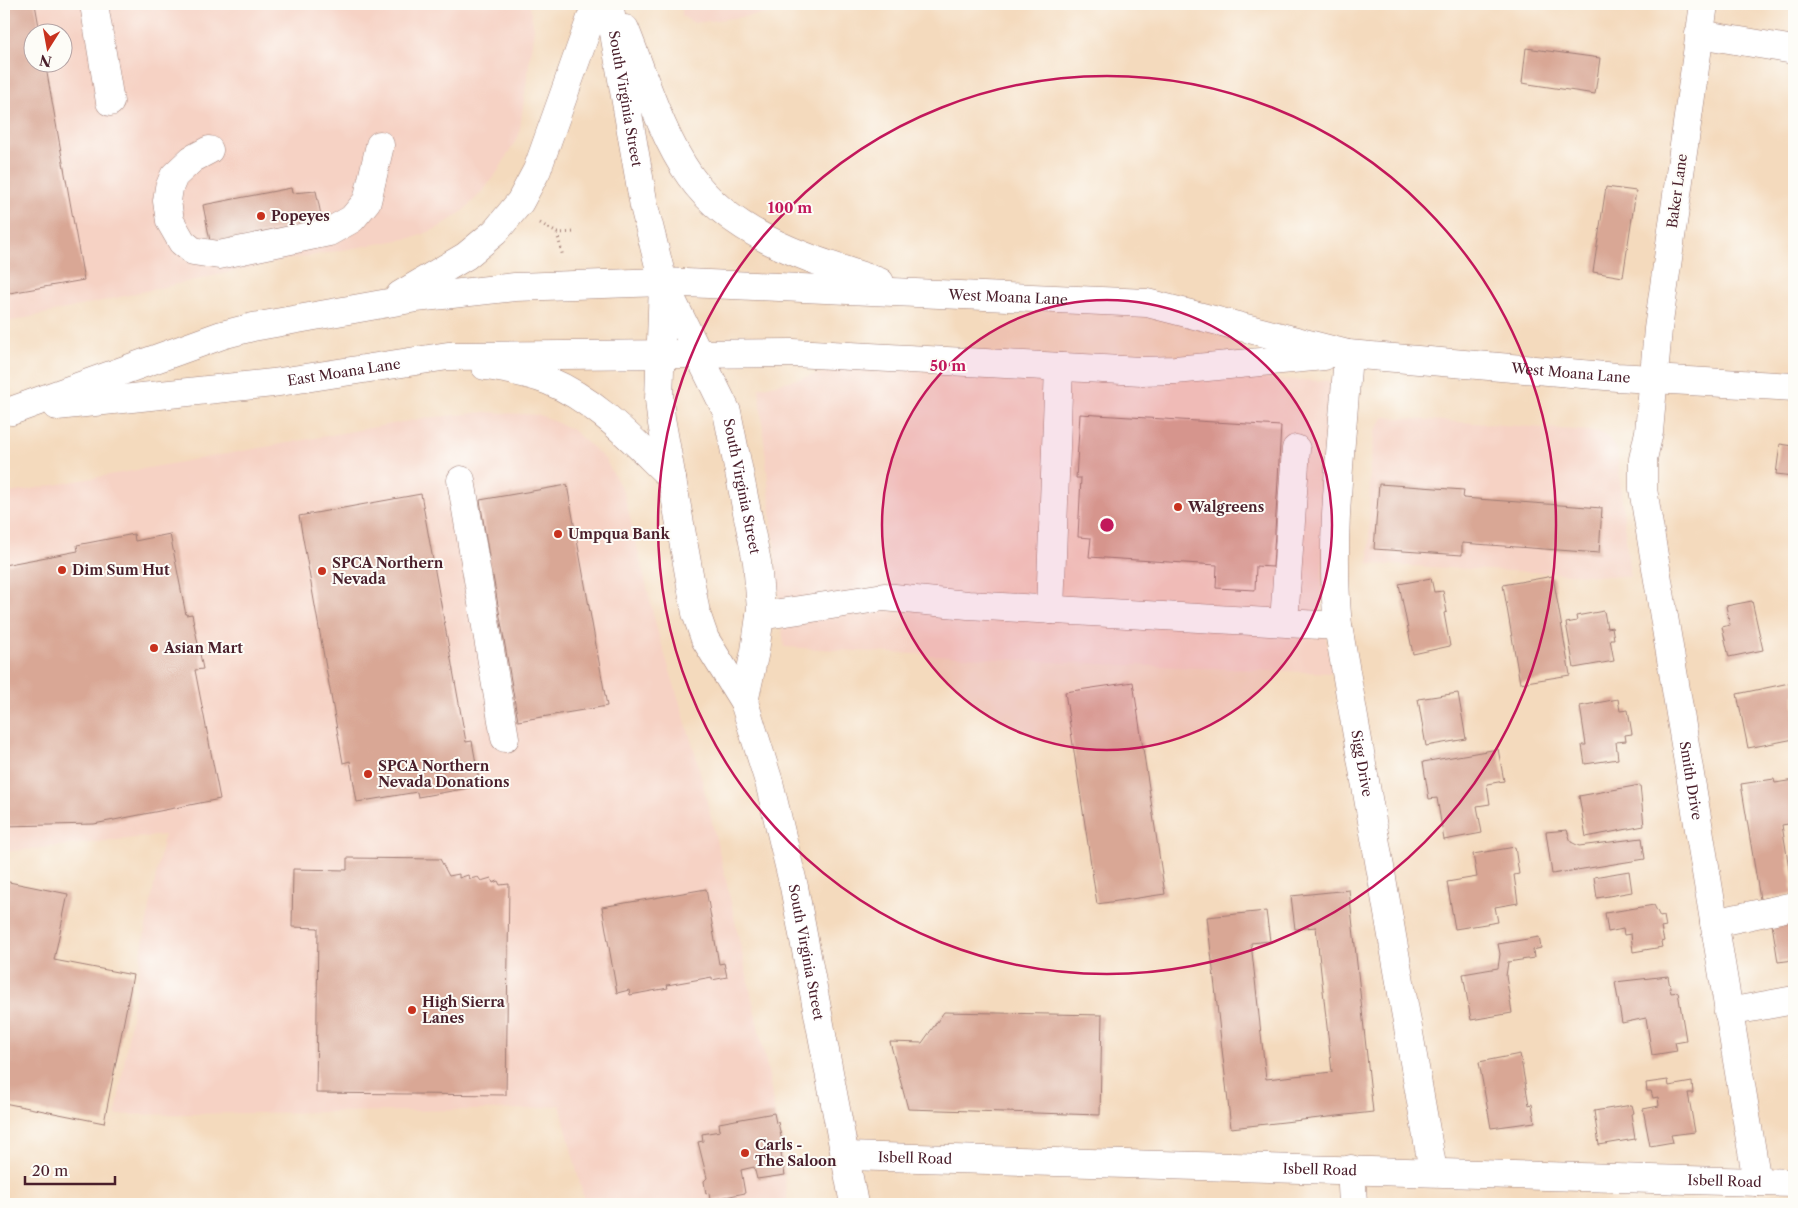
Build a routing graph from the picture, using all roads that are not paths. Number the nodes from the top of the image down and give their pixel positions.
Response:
1 (94, 4) edge
2 (596, 4) edge
3 (609, 4) edge
4 (614, 4) edge
5 (1704, 4) edge
6 (1699, 34) junction
7 (1794, 50) edge
8 (110, 102) dead end
9 (380, 145) dead end
10 (210, 150) dead end
11 (662, 282) junction
12 (912, 292) junction
13 (388, 303) junction
14 (679, 353) junction
15 (1348, 354) junction
16 (437, 357) junction
17 (1059, 367) junction
18 (1652, 379) junction
19 (1794, 387) edge
20 (7, 412) edge
21 (1296, 449) dead end
22 (672, 478) junction
23 (462, 480) dead end
24 (1050, 610) junction
25 (760, 616) junction
26 (1284, 622) junction
27 (1338, 626) junction
28 (744, 702) junction
29 (505, 738) dead end
30 (1794, 906) edge
31 (1714, 923) junction
32 (1794, 1000) edge
33 (1728, 1012) junction
34 (846, 1156) junction
35 (1351, 1169) junction
36 (1433, 1171) junction
37 (1757, 1182) junction
38 (1794, 1183) edge
39 (854, 1204) edge
40 (1353, 1204) edge

1 - 8 main road
2 - 13 main road
3 - 11 main road, South Virginia Street
4 - 12 main road
5 - 6 main road, Baker Lane
6 - 7 main road
6 - 18 main road, Baker Lane
9 - 10 main road
11 - 12 main road, West Moana Lane
11 - 13 main road, East Moana Lane
11 - 14 main road, South Virginia Street
11 - 14 main road, South Virginia Street
12 - 15 main road, West Moana Lane
13 - 20 main road, East Moana Lane
14 - 16 main road, East Moana Lane
14 - 17 main road, West Moana Lane
14 - 22 main road, South Virginia Street
14 - 25 main road, South Virginia Street
15 - 17 main road, West Moana Lane
15 - 18 main road, West Moana Lane
15 - 27 main road, Sigg Drive
16 - 20 main road, East Moana Lane
16 - 22 main road
17 - 24 main road
18 - 19 main road, West Moana Lane
18 - 31 main road, Smith Drive
21 - 26 main road
22 - 28 main road, South Virginia Street
23 - 29 main road
24 - 25 main road
24 - 26 main road
25 - 28 main road, South Virginia Street
26 - 27 main road
27 - 36 main road, Sigg Drive
28 - 34 main road, South Virginia Street
30 - 31 main road
31 - 33 main road, Smith Drive
32 - 33 main road
33 - 37 main road, Smith Drive
34 - 35 main road, Isbell Road
34 - 39 main road, South Virginia Street
35 - 36 main road, Isbell Road
35 - 40 main road
36 - 37 main road, Isbell Road
37 - 38 main road, Isbell Road

